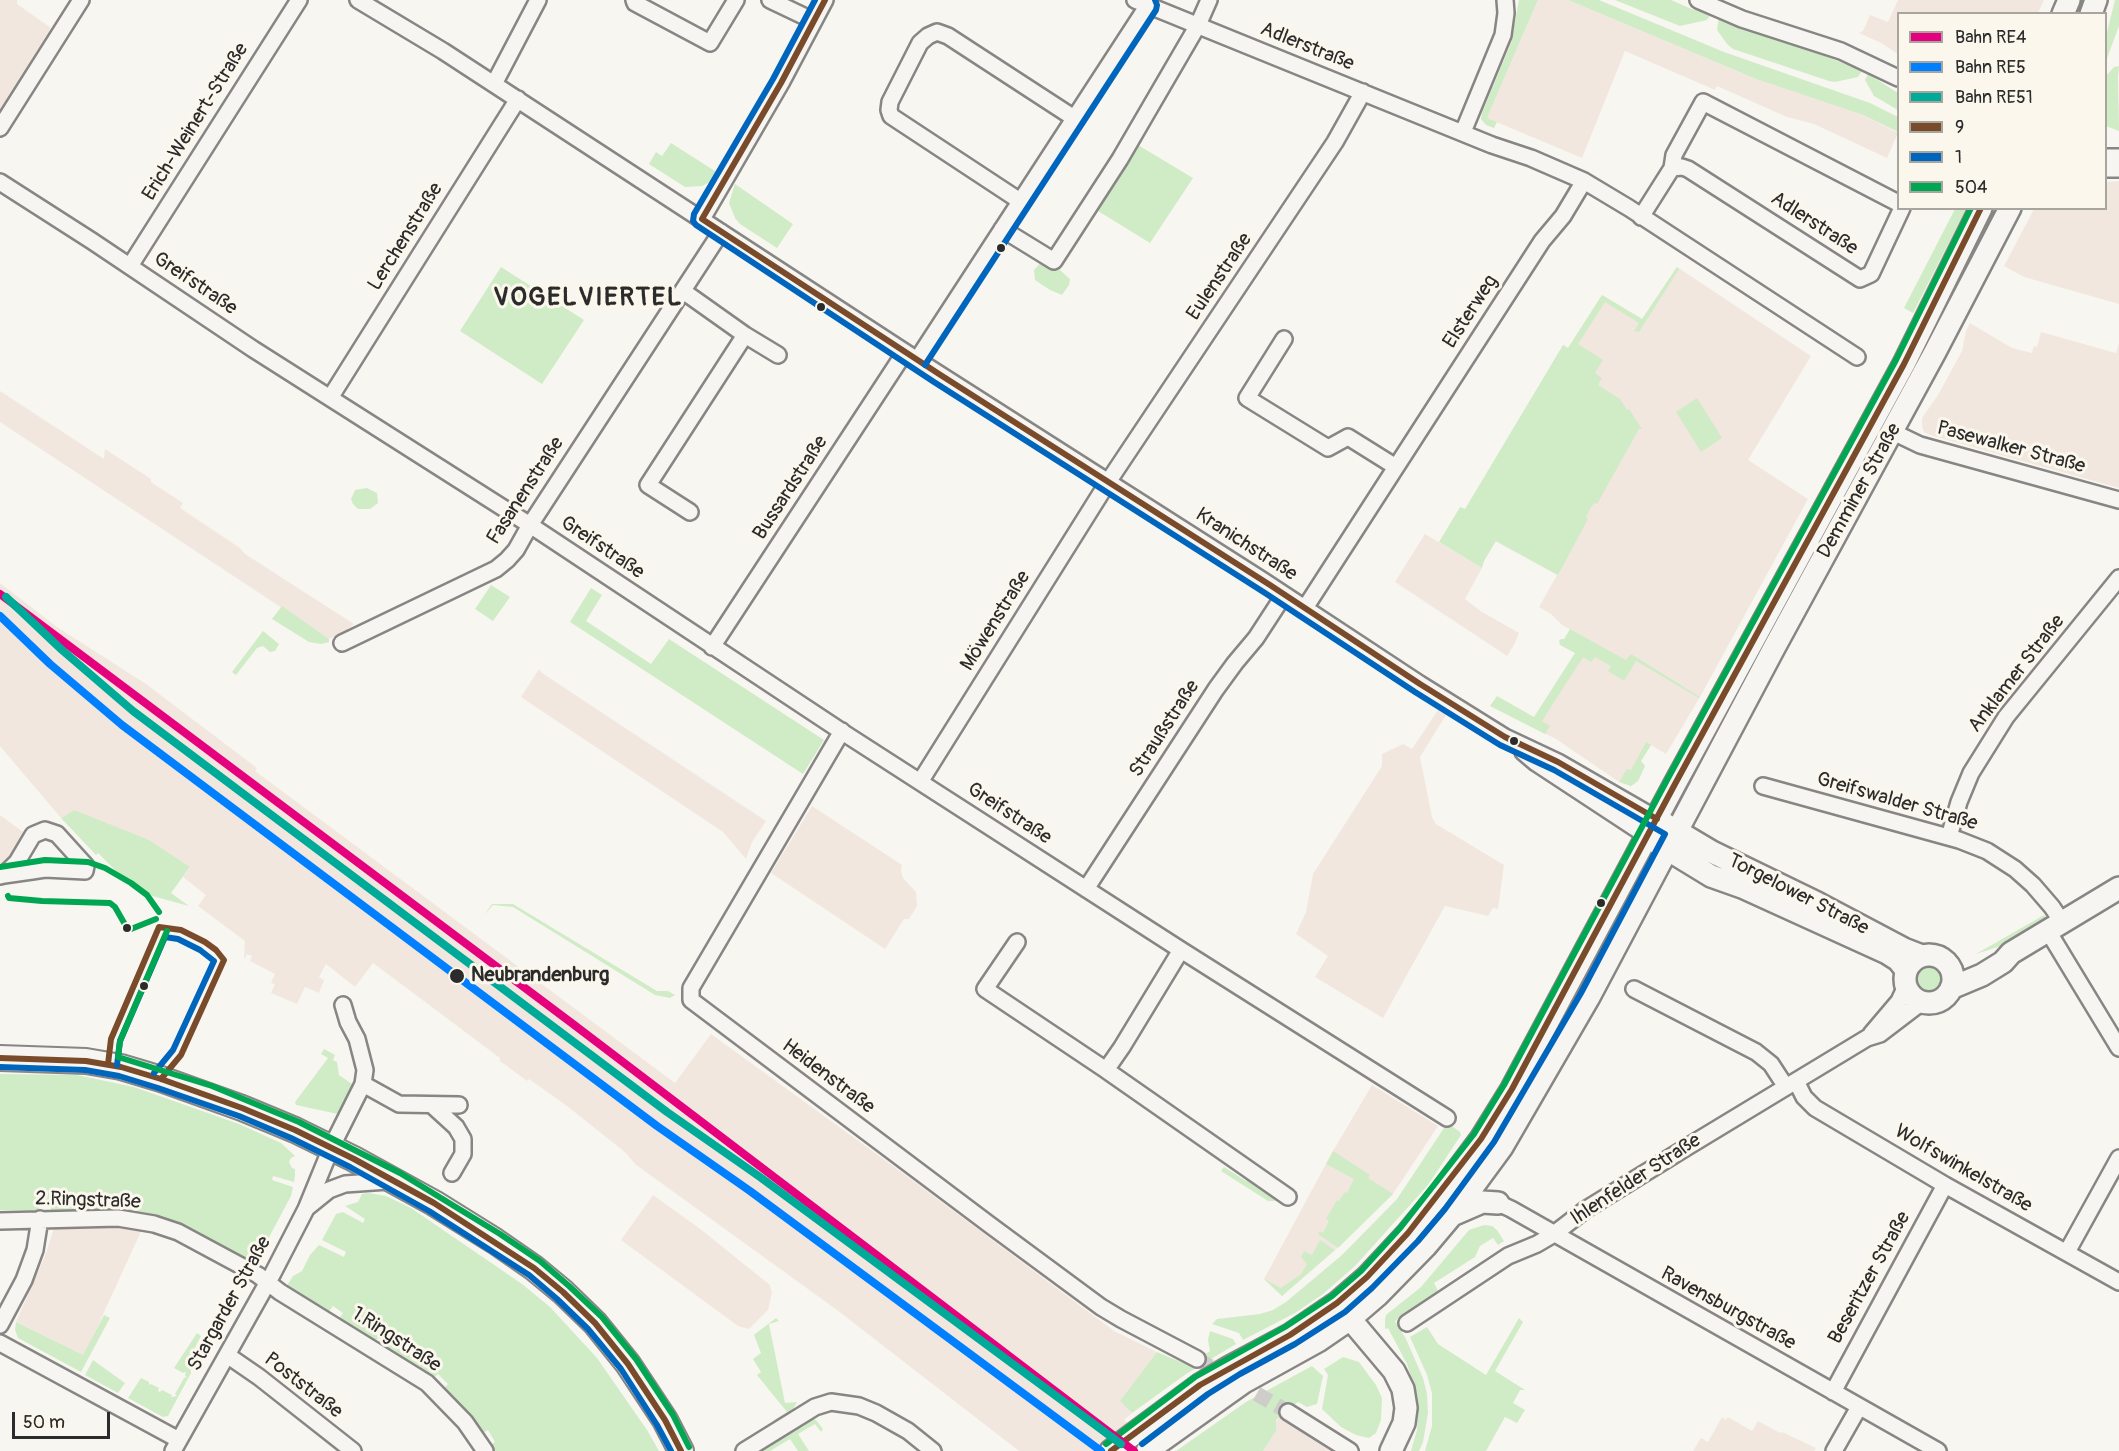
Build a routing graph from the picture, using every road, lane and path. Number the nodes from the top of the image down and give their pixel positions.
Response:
1 (81, 0) edge
2 (299, 0) edge
3 (359, 0) edge
4 (538, 0) edge
5 (634, 0) edge
6 (736, 0) edge
7 (770, 0) edge
8 (825, 0) edge
9 (1209, 0) edge
10 (1504, 0) edge
11 (1698, 0) edge
12 (1142, 3) edge
13 (814, 21) junction
14 (1198, 25) junction
15 (1897, 77) edge
16 (495, 84) junction
17 (1364, 92) junction
18 (518, 99) junction
19 (1074, 118) junction
20 (0, 128) edge
21 (1463, 132) junction
22 (1672, 168) junction
23 (1584, 181) junction
24 (0, 182) edge
25 (1020, 201) junction
26 (1897, 202) edge
27 (1901, 210) edge
28 (1980, 210) edge
29 (2009, 210) edge
30 (1641, 217) junction
31 (702, 219) junction
32 (1002, 229) junction
33 (721, 232) junction
34 (130, 266) junction
35 (683, 291) junction
36 (745, 335) junction
37 (1284, 339) dead end
38 (778, 355) dead end
39 (911, 356) junction
40 (1857, 357) dead end
41 (330, 398) junction
42 (1893, 432) junction
43 (1396, 467) junction
44 (1108, 482) junction
45 (2119, 500) edge
46 (690, 512) dead end
47 (530, 525) junction
48 (2119, 578) edge
49 (1284, 595) junction
50 (1305, 608) junction
51 (342, 643) dead end
52 (712, 647) junction
53 (842, 731) junction
54 (920, 782) junction
55 (1762, 786) dead end
56 (1652, 828) junction
57 (1949, 837) junction
58 (1672, 840) junction
59 (2, 876) edge
60 (2119, 888) edge
61 (1086, 889) junction
62 (2055, 927) junction
63 (1017, 942) dead end
64 (1181, 950) junction
65 (2012, 953) junction
66 (1922, 956) junction
67 (1948, 965) junction
68 (1906, 978) junction
69 (1951, 988) junction
70 (1634, 989) dead end
71 (1922, 1002) junction
72 (343, 1005) dead end
73 (1867, 1038) junction
74 (2119, 1048) edge
75 (0, 1058) edge
76 (1106, 1070) junction
77 (363, 1084) junction
78 (1791, 1084) junction
79 (459, 1105) dead end
80 (433, 1106) junction
81 (1447, 1118) dead end
82 (331, 1148) junction
83 (2119, 1158) edge
84 (452, 1173) dead end
85 (395, 1181) junction
86 (1945, 1185) junction
87 (1288, 1197) dead end
88 (1498, 1203) joint
89 (306, 1209) junction
90 (1452, 1215) junction
91 (40, 1219) junction
92 (0, 1221) edge
93 (1554, 1234) junction
94 (2067, 1252) junction
95 (2119, 1282) edge
96 (268, 1283) junction
97 (1343, 1310) junction
98 (1407, 1323) dead end
99 (0, 1325) edge
100 (0, 1343) edge
101 (227, 1355) junction
102 (1197, 1359) tunnel mouth
103 (1833, 1392) junction
104 (1859, 1407) junction
105 (1288, 1412) tunnel mouth
106 (176, 1445) edge
107 (1155, 1445) edge
108 (353, 1451) edge
109 (485, 1451) edge
110 (681, 1451) edge
111 (744, 1451) edge
112 (933, 1451) edge
113 (1111, 1451) edge
114 (1350, 1451) edge
115 (1390, 1451) edge
116 (1834, 1451) edge
117 (1938, 1451) edge

1 - 20 street
2 - 34 street, Erich-Weinert-Straße
3 - 16 street, Kranichstraße
4 - 16 street
5 - 6 street
7 - 13 street
8 - 13 street
9 - 14 street
10 - 21 street
11 - 15 street
12 - 14 street, Adlerstraße
12 - 19 street, Bussardstraße
13 - 31 street
14 - 17 street, Adlerstraße
14 - 32 street
16 - 18 street, Kranichstraße
17 - 21 street, Adlerstraße
17 - 44 street, Eulenstraße
18 - 31 street, Kranichstraße
18 - 41 street, Lerchenstraße
19 - 25 street, Bussardstraße
19 - 25 street
21 - 23 street, Adlerstraße
22 - 26 street
22 - 27 street, Adlerstraße
22 - 30 street
23 - 30 street, Adlerstraße
23 - 43 street, Elsterweg
24 - 34 street, Greifstraße
25 - 32 street, Bussardstraße
28 - 56 main road, Demminer Straße
29 - 42 main road, Demminer Straße
30 - 40 street, Adlerstraße
31 - 33 street, Kranichstraße
32 - 39 street, Bussardstraße
33 - 35 street, Fasanenstraße
33 - 39 street, Kranichstraße
34 - 41 street, Greifstraße
35 - 36 street
35 - 47 street, Fasanenstraße
36 - 38 street
36 - 46 street
37 - 43 street
39 - 44 street, Kranichstraße
39 - 52 street, Bussardstraße
41 - 47 street, Greifstraße
42 - 45 street, Pasewalker Straße
42 - 58 main road, Demminer Straße
43 - 50 street, Elsterweg
44 - 49 street, Kranichstraße
44 - 54 street, Möwenstraße
47 - 51 street, Fasanenstraße
47 - 52 street, Greifstraße
48 - 57 street, Anklamer Straße
49 - 50 street, Kranichstraße
49 - 61 street, Straußstraße
50 - 56 street, Kranichstraße
52 - 53 street, Greifstraße
53 - 54 street, Greifstraße
53 - 102 street, Heidenstraße
54 - 61 street, Greifstraße
55 - 57 street, Greifswalder Straße
56 - 58 main road
56 - 97 main road, Demminer Straße
57 - 62 street, Greifswalder Straße
58 - 66 main road, Torgelower Straße
58 - 68 main road, Torgelower Straße
58 - 90 main road, Demminer Straße
59 - 59 street
60 - 62 main road, Ihlenfelder Straße
61 - 64 street, Greifstraße
62 - 65 main road, Ihlenfelder Straße
62 - 74 street, Greifswalder Straße
63 - 76 street
64 - 76 street
64 - 81 street, Greifstraße
65 - 67 main road, Ihlenfelder Straße
65 - 69 main road, Ihlenfelder Straße
66 - 67 main road, Ihlenfelder Straße
66 - 68 main road, Ihlenfelder Straße
67 - 69 main road
68 - 71 main road
68 - 73 street, Ihlenfelder Straße
69 - 71 main road, Ihlenfelder Straße
70 - 78 street, Wolfswinkelstraße
71 - 73 street, Ihlenfelder Straße
72 - 77 street
73 - 78 street, Ihlenfelder Straße
75 - 82 main road
76 - 87 street
77 - 80 street
77 - 82 street, Stargarder Straße
78 - 86 street, Wolfswinkelstraße
78 - 93 street, Ihlenfelder Straße
79 - 80 street
80 - 84 street
82 - 85 main road
82 - 89 street, Stargarder Straße
83 - 94 street
85 - 89 street, Stargarder Straße
85 - 110 main road
86 - 94 street, Wolfswinkelstraße
86 - 103 street, Beseritzer Straße
88 - 90 main road
88 - 93 street, Ravensburgstraße
89 - 96 street, Stargarder Straße
90 - 97 main road, Demminer Straße
91 - 92 street, 2.Ringstraße
91 - 96 street, 2.Ringstraße
91 - 99 street
93 - 98 street, Ihlenfelder Straße
93 - 103 street, Ravensburgstraße
94 - 95 street, Wolfswinkelstraße
96 - 101 street, Stargarder Straße
96 - 109 street, 1.Ringstraße
97 - 107 main road, Demminer Straße
97 - 113 main road, Demminer Straße
97 - 115 main road
100 - 106 street
101 - 106 street, Stargarder Straße
101 - 108 street, Poststraße
103 - 104 street, Ravensburgstraße
104 - 116 street
104 - 117 street, Ravensburgstraße
105 - 114 street
111 - 112 street

